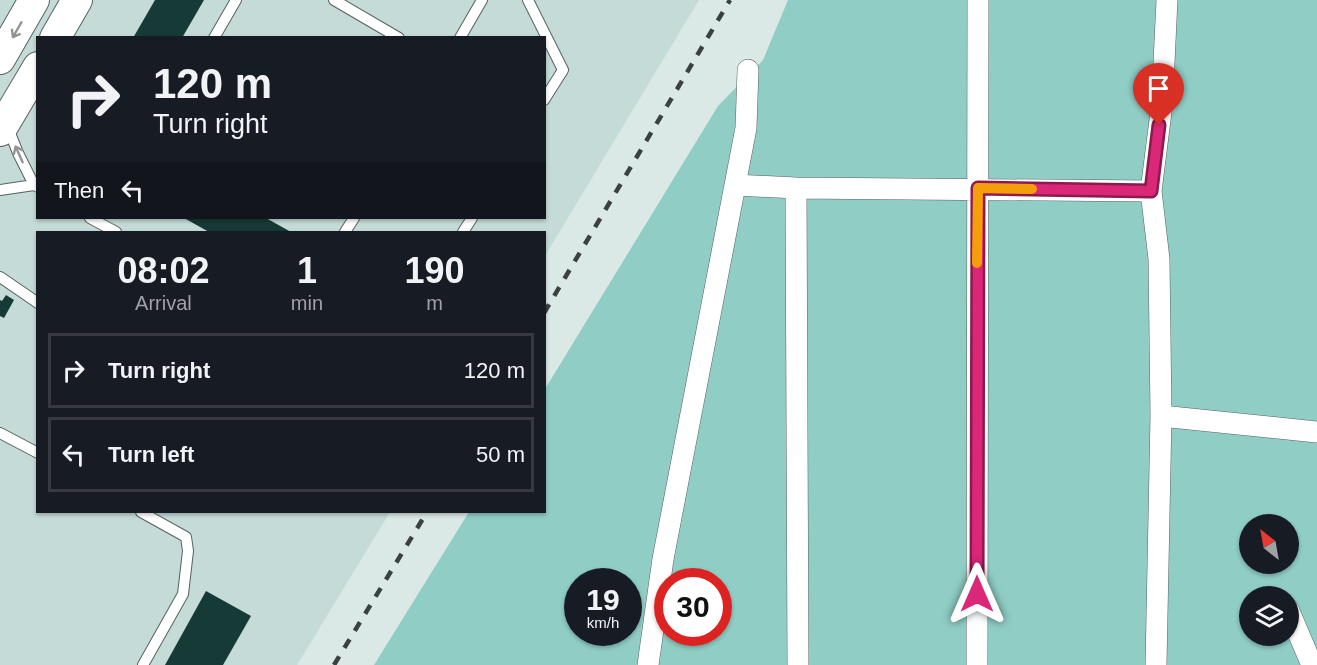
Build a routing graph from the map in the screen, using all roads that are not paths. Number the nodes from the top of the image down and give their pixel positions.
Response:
1 (34, 0) edge
2 (77, 0) edge
3 (236, 0) edge
4 (334, 0) edge
5 (482, 0) edge
6 (528, 0) edge
7 (978, 0) edge
8 (1167, 0) edge
9 (56, 36) edge
10 (215, 36) edge
11 (396, 36) edge
12 (461, 36) edge
13 (546, 36) edge
14 (546, 36) edge
15 (0, 59) edge
16 (36, 70) edge
17 (748, 70) dead end
18 (546, 97) edge
19 (3, 126) edge
20 (735, 185) junction
21 (36, 186) edge
22 (796, 188) junction
23 (978, 188) junction
24 (0, 190) edge
25 (1151, 191) junction
26 (0, 277) edge
27 (36, 302) edge
28 (1161, 416) junction
29 (1317, 432) edge
30 (0, 433) edge
31 (36, 452) edge
32 (143, 513) edge
33 (1299, 635) edge
34 (143, 665) edge
35 (648, 665) edge
36 (798, 665) edge
37 (976, 665) edge
38 (1156, 665) edge
39 (1312, 665) edge

1 -> 15 main road
2 - 9 main road
3 - 10 lane
4 - 11 lane
5 - 12 lane
6 - 14 lane
7 - 23 street
8 - 25 street
13 - 18 lane
16 - 19 main road
17 - 20 street
21 -> 19 lane
20 - 22 street
20 - 35 street
21 - 24 lane
22 - 23 street
22 - 36 street
23 - 25 street
23 - 37 street
25 - 28 street
26 - 27 lane
28 - 29 street
28 - 38 street
30 - 31 lane
32 - 34 lane
33 - 39 street

